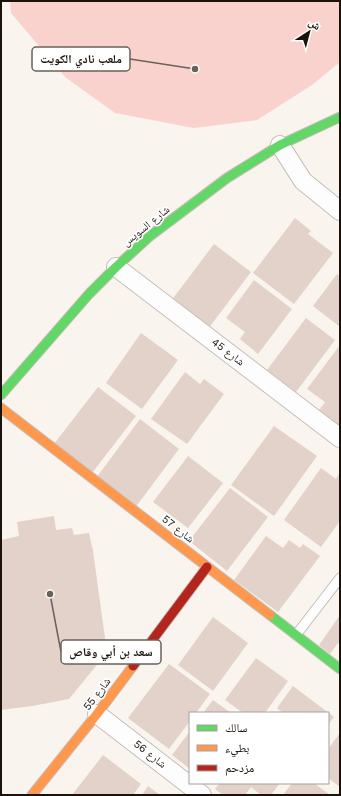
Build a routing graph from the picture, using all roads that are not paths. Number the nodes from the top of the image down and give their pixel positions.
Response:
1 (340, 117) edge
2 (280, 145) junction
3 (340, 211) edge
4 (116, 267) junction
5 (1, 395) edge
6 (1, 408) edge
7 (340, 438) edge
8 (207, 566) junction
9 (340, 578) edge
10 (296, 635) junction
11 (340, 669) edge
12 (97, 714) junction
13 (32, 795) edge
14 (202, 795) edge

1 - 2 street, شارع السويس
2 - 3 street
2 - 4 street, شارع السويس
4 - 5 street, شارع السويس
4 - 7 street, شارع 45
6 - 8 street, شارع 57
8 - 10 street, شارع 57
8 - 12 street, شارع 55
9 - 10 lane
10 - 11 street, شارع 57
12 - 13 street, شارع 55
12 - 14 street, شارع 56

